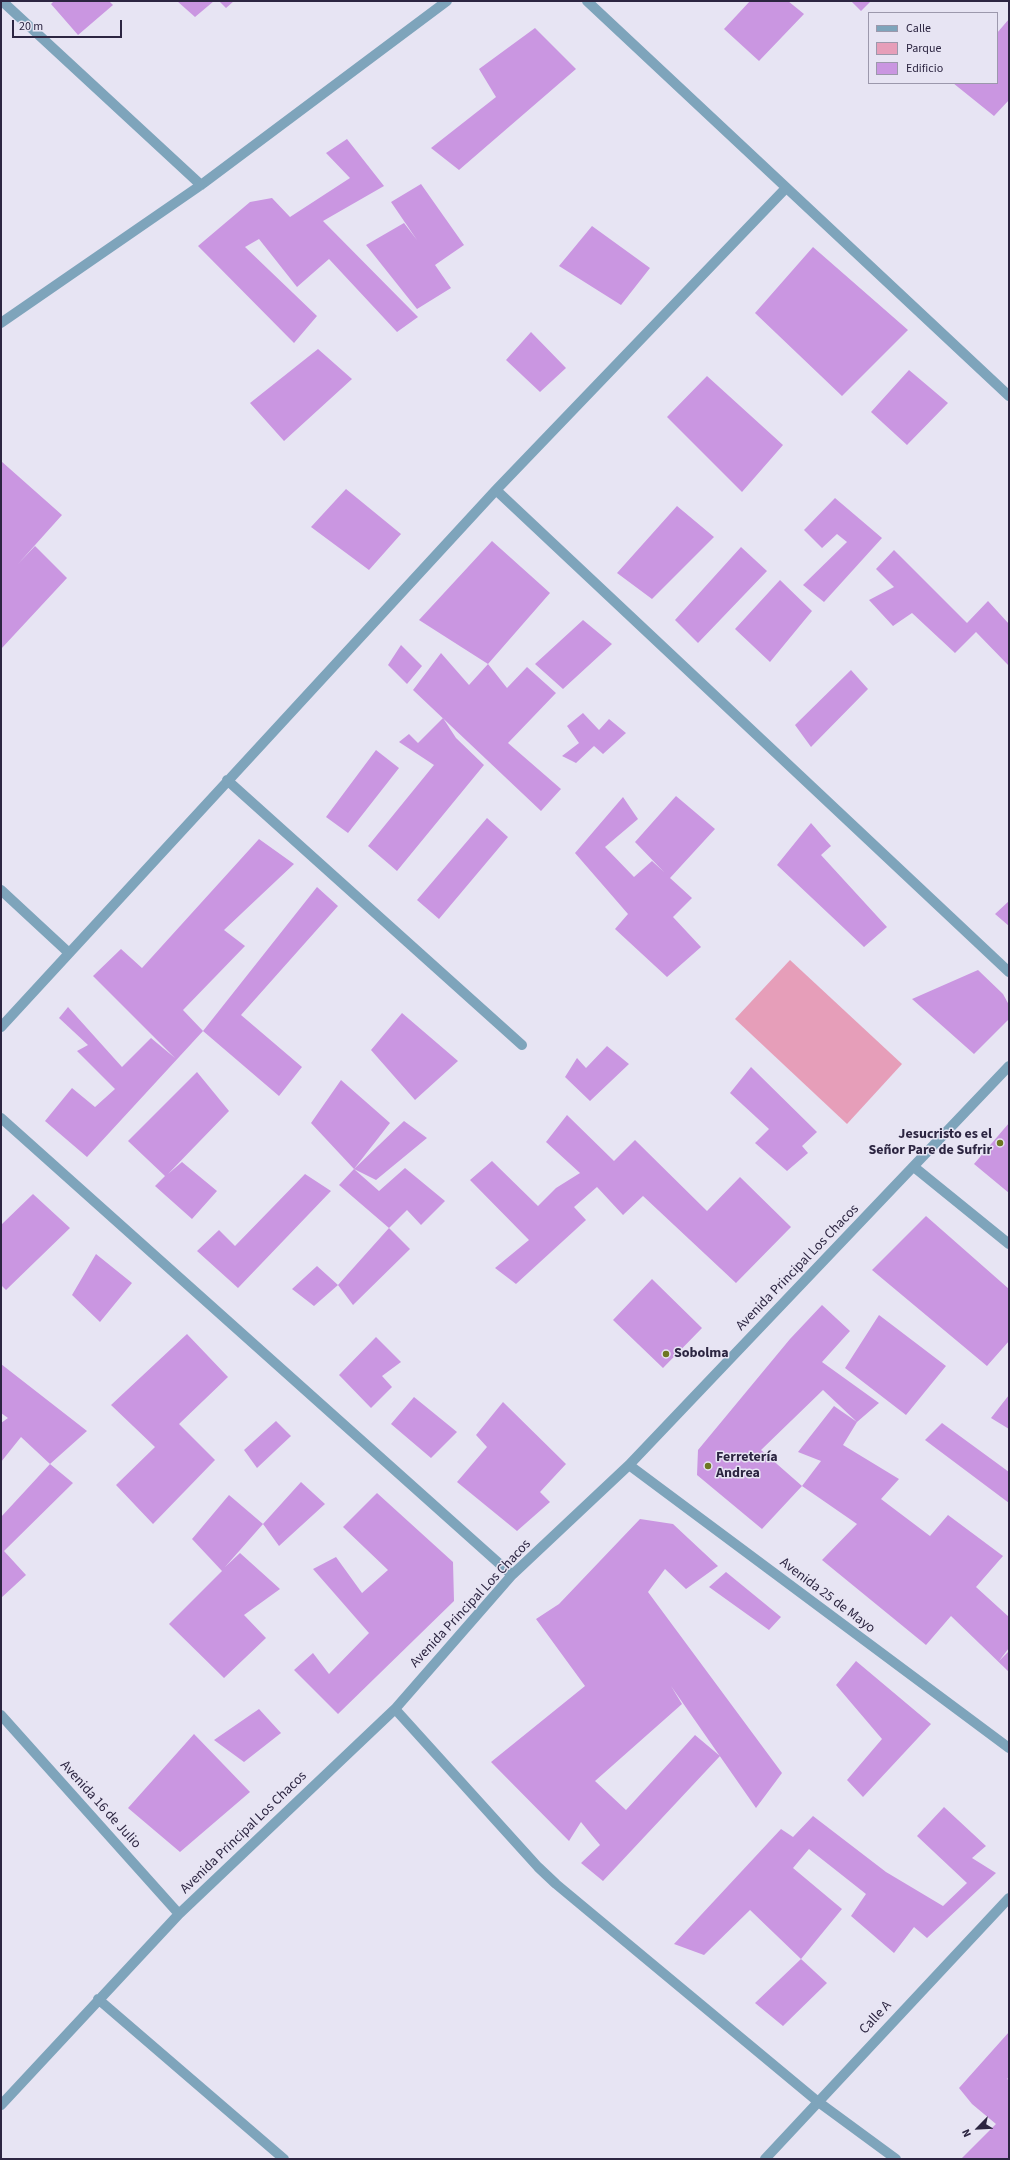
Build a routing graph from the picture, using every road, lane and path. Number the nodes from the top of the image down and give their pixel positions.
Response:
1 (2, 1) edge
2 (447, 1) edge
3 (587, 1) edge
4 (201, 185) junction
5 (786, 188) junction
6 (1, 323) edge
7 (1009, 396) edge
8 (496, 490) junction
9 (227, 780) junction
10 (1, 890) edge
11 (69, 953) junction
12 (1009, 972) edge
13 (1, 1027) edge
14 (522, 1045) dead end
15 (1009, 1066) edge
16 (1, 1118) edge
17 (914, 1167) junction
18 (1009, 1244) edge
19 (629, 1465) junction
20 (512, 1575) junction
21 (395, 1709) junction
22 (1, 1715) edge
23 (1009, 1748) edge
24 (1009, 1898) edge
25 (179, 1914) junction
26 (98, 1999) junction
27 (817, 2101) junction
28 (1, 2105) edge
29 (284, 2159) edge
30 (765, 2159) edge
31 (896, 2159) edge

1 - 4 street
2 - 4 street
3 - 5 street
4 - 6 street
5 - 7 street
5 - 8 street
8 - 9 street
8 - 12 street
9 - 11 street
9 - 14 street
10 - 11 street
11 - 13 street
15 - 17 street, Avenida Principal Los Chacos
16 - 20 street
17 - 18 street
17 - 19 street, Avenida Principal Los Chacos
19 - 20 street, Avenida Principal Los Chacos
19 - 23 street, Avenida 25 de Mayo
20 - 21 street, Avenida Principal Los Chacos
21 - 25 street, Avenida Principal Los Chacos
21 - 27 street
22 - 25 street, Avenida 16 de Julio
24 - 27 street, Calle A
25 - 26 street, Avenida Principal Los Chacos
26 - 28 street, Avenida Principal Los Chacos
26 - 29 street
27 - 30 street, Calle A
27 - 31 street

